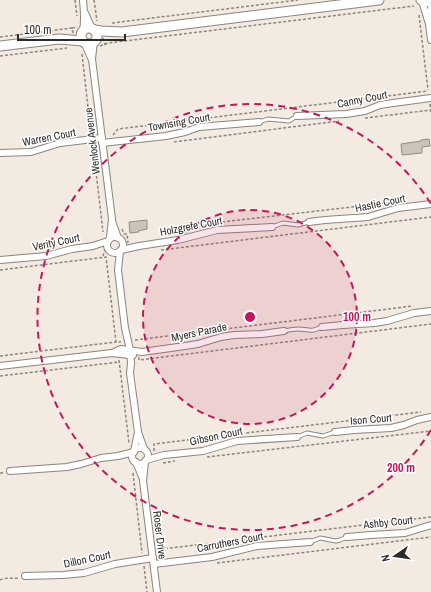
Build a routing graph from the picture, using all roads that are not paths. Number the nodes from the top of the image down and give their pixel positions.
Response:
1 (83, 0) edge
2 (380, 0) edge
3 (423, 3) edge
4 (431, 8) edge
5 (84, 11) junction
6 (429, 24) junction
7 (94, 27) junction
8 (82, 31) junction
9 (122, 32) junction
10 (59, 39) junction
11 (431, 40) edge
12 (89, 41) junction
13 (0, 46) edge
14 (430, 98) edge
15 (298, 116) joint
16 (259, 122) joint
17 (102, 140) junction
18 (0, 153) edge
19 (431, 204) edge
20 (112, 220) junction
21 (309, 222) joint
22 (272, 227) joint
23 (120, 240) junction
24 (108, 241) junction
25 (93, 246) junction
26 (138, 246) junction
27 (120, 250) junction
28 (110, 251) junction
29 (0, 260) edge
30 (118, 270) junction
31 (431, 311) edge
32 (322, 327) joint
33 (284, 332) joint
34 (128, 352) junction
35 (0, 366) edge
36 (431, 417) edge
37 (138, 432) junction
38 (335, 432) joint
39 (297, 437) joint
40 (145, 450) junction
41 (134, 451) junction
42 (164, 455) junction
43 (118, 456) junction
44 (146, 461) junction
45 (135, 462) junction
46 (10, 471) dead end
47 (144, 481) junction
48 (431, 525) edge
49 (347, 537) joint
50 (310, 542) joint
51 (153, 561) junction
52 (25, 576) road end
53 (157, 592) edge

1 - 5 street
2 - 9 street
3 - 6 street
4 - 6 street
5 - 7 street
5 - 8 street
6 - 11 street
7 - 8 street
7 - 9 street
7 - 12 street
8 - 10 street
8 - 12 street
9 - 12 street
10 - 12 street
10 - 13 street
12 - 17 street, Wenlock Avenue
14 - 15 street, Canny Court
15 - 16 lane
16 - 17 street, Townsing Court
17 - 18 street, Warren Court
17 - 20 street, Wenlock Avenue
19 - 21 street, Hastie Court
20 - 23 street, Wenlock Avenue
20 - 24 street, Wenlock Avenue
21 - 22 lane
22 - 26 street, Holzgrefe Court
23 - 24 street
23 - 26 street, Holzgrefe Court
23 - 27 street
24 - 25 street, Verity Court
24 - 28 street
25 - 28 street, Verity Court
25 - 29 street, Verity Court
26 - 27 street, Holzgrefe Court
27 - 28 street
27 - 30 street
28 - 30 street
30 - 34 street
31 - 32 street
32 - 33 lane
33 - 34 street, Myers Parade
34 - 35 street, Myers Parade
34 - 37 street
36 - 38 street, Ison Court
37 - 40 street
37 - 41 street
38 - 39 lane
39 - 42 street, Gibson Court
40 - 41 street
40 - 42 street, Gibson Court
40 - 44 street
41 - 43 street
41 - 45 street
42 - 44 street, Gibson Court
43 - 45 street
43 - 46 street
44 - 45 street
44 - 47 street, Roser Drive
45 - 47 street, Roser Drive
47 - 51 street, Roser Drive
48 - 49 street, Ashby Court
49 - 50 lane
50 - 51 street, Carruthers Court
51 - 52 street, Dillon Court
51 - 53 street, Roser Drive

